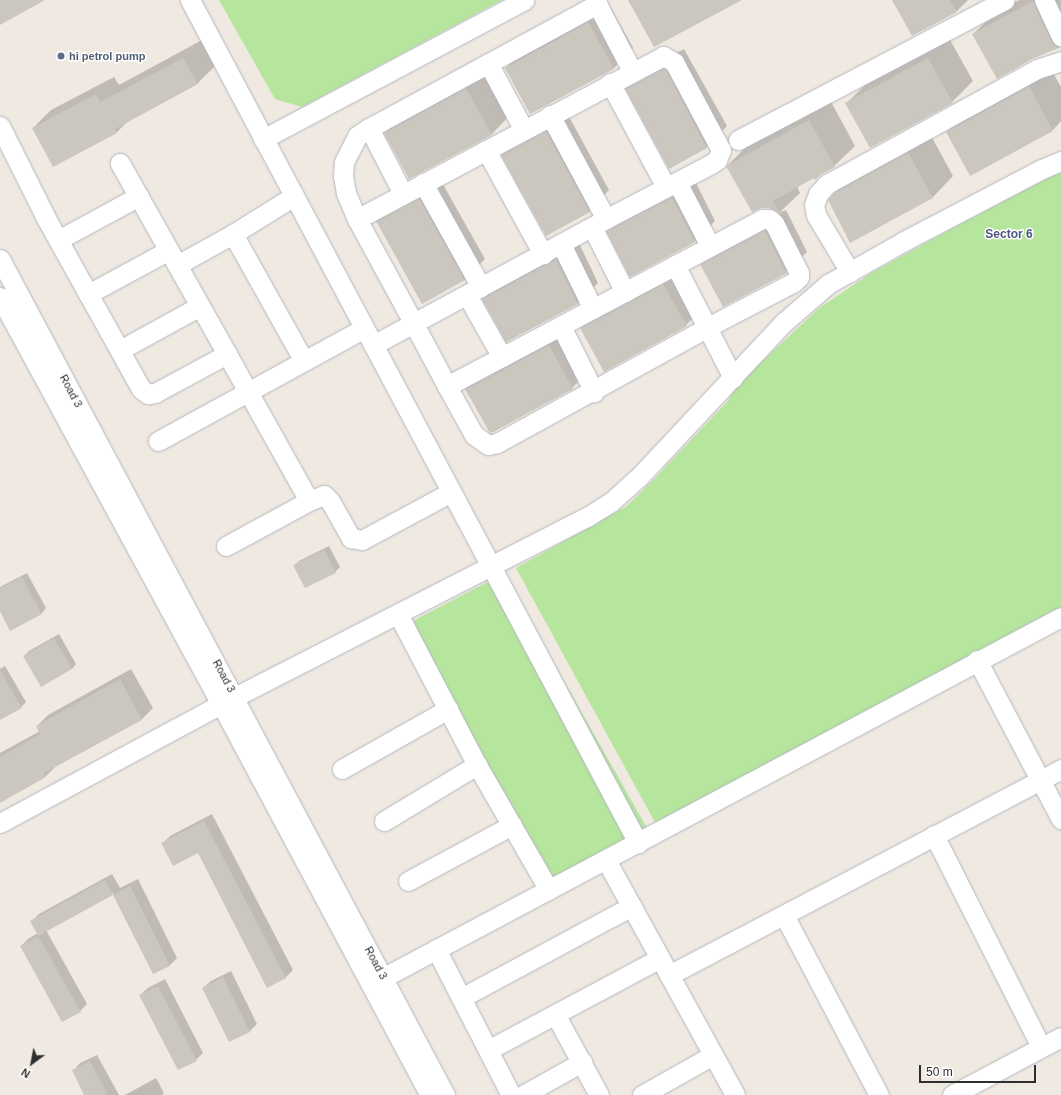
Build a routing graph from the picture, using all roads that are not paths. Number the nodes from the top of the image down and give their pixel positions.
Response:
1 (190, 0) edge
2 (524, 0) edge
3 (1005, 0) edge
4 (1044, 0) edge
5 (596, 2) edge
6 (1061, 36) edge
7 (1061, 61) edge
8 (488, 63) junction
9 (632, 71) junction
10 (610, 83) junction
11 (550, 115) junction
12 (0, 126) edge
13 (369, 128) junction
14 (524, 130) junction
15 (263, 139) junction
16 (738, 140) dead end
17 (486, 150) junction
18 (1061, 161) edge
19 (120, 163) dead end
20 (423, 183) junction
21 (672, 185) junction
22 (403, 194) junction
23 (139, 196) junction
24 (294, 196) junction
25 (357, 219) junction
26 (599, 223) junction
27 (234, 234) junction
28 (58, 240) junction
29 (561, 244) junction
30 (710, 246) junction
31 (543, 254) junction
32 (173, 258) junction
33 (0, 259) edge
34 (675, 265) junction
35 (850, 272) junction
36 (474, 291) junction
37 (625, 292) junction
38 (88, 294) junction
39 (0, 297) edge
40 (200, 306) junction
41 (593, 309) junction
42 (414, 324) junction
43 (561, 326) junction
44 (708, 327) junction
45 (364, 328) junction
46 (373, 346) junction
47 (120, 350) junction
48 (227, 354) junction
49 (502, 356) junction
50 (304, 361) junction
51 (732, 378) junction
52 (447, 386) junction
53 (248, 392) junction
54 (594, 392) junction
55 (158, 442) dead end
56 (451, 492) junction
57 (309, 501) junction
58 (226, 546) dead end
59 (491, 566) junction
60 (398, 614) junction
61 (1061, 617) edge
62 (977, 660) junction
63 (228, 701) junction
64 (448, 709) junction
65 (477, 765) junction
66 (1061, 768) edge
67 (342, 769) dead end
68 (1040, 780) junction
69 (1061, 819) edge
70 (384, 821) dead end
71 (0, 823) edge
72 (512, 825) junction
73 (934, 835) junction
74 (638, 843) junction
75 (606, 860) junction
76 (408, 881) dead end
77 (549, 890) junction
78 (632, 906) junction
79 (784, 915) junction
80 (436, 949) junction
81 (660, 958) junction
82 (669, 975) junction
83 (377, 981) junction
84 (461, 998) junction
85 (555, 1014) junction
86 (1061, 1037) edge
87 (1041, 1048) junction
88 (488, 1050) junction
89 (713, 1055) junction
90 (582, 1062) junction
91 (664, 1090) edge
92 (430, 1095) edge
93 (446, 1095) edge
94 (511, 1095) edge
95 (523, 1095) edge
96 (599, 1095) edge
97 (642, 1095) edge
98 (735, 1095) edge
99 (879, 1095) edge
100 (952, 1095) edge

1 - 15 street
2 - 15 street
3 - 16 street
4 - 6 street
5 - 8 street
5 - 9 street
7 - 35 street
8 - 13 street
8 - 14 street
9 - 10 street
9 - 21 street
10 - 11 street
10 - 21 street
11 - 14 street
11 - 26 street
12 - 28 street
13 - 22 street
13 - 25 street
14 - 17 street
15 - 24 street
17 - 20 street
17 - 31 street
18 - 35 street
19 - 23 street
20 - 22 street
20 - 36 street
21 - 26 street
21 - 30 street
22 - 25 street
23 - 28 street
23 - 32 street
24 - 27 street
24 - 45 street
25 - 42 street
26 - 29 street
26 - 37 street
27 - 32 street
27 - 50 street
28 - 38 street
29 - 31 street
29 - 41 street
30 - 34 street
30 - 44 street
31 - 36 street
32 - 38 street
32 - 40 street
33 - 63 street, Road 3
34 - 37 street
34 - 44 street
35 - 51 street
36 - 42 street
36 - 49 street
37 - 41 street
38 - 47 street
39 - 63 street, Road 3
40 - 47 street
40 - 48 street
41 - 43 street
42 - 46 street
42 - 52 street
43 - 49 street
43 - 54 street
44 - 51 street
44 - 54 street
45 - 46 street
45 - 50 street
46 - 56 street
47 - 48 street
48 - 53 street
49 - 52 street
50 - 53 street
51 - 59 street
52 - 54 street
53 - 55 street
53 - 57 street
56 - 57 street
56 - 59 street
57 - 58 street
59 - 60 street
59 - 74 street
60 - 63 street
60 - 64 street
61 - 62 street
62 - 68 street
62 - 74 street
63 - 71 street
63 - 83 street, Road 3
64 - 65 street
64 - 67 street
65 - 70 street
65 - 72 street
66 - 68 street
68 - 69 street
68 - 73 street
72 - 76 street
72 - 77 street
73 - 79 street
73 - 87 street
74 - 75 street
75 - 77 street
75 - 78 street
77 - 80 street
78 - 81 street
78 - 84 street
79 - 82 street
79 - 99 street
80 - 83 street
80 - 84 street
81 - 82 street
81 - 85 street
82 - 89 street
83 - 92 street, Road 3
83 - 93 street, Road 3
84 - 88 street
85 - 88 street
85 - 90 street
86 - 87 street
87 - 100 street
88 - 94 street
89 - 91 street
89 - 98 street
90 - 95 street
90 - 96 street
91 - 97 street

